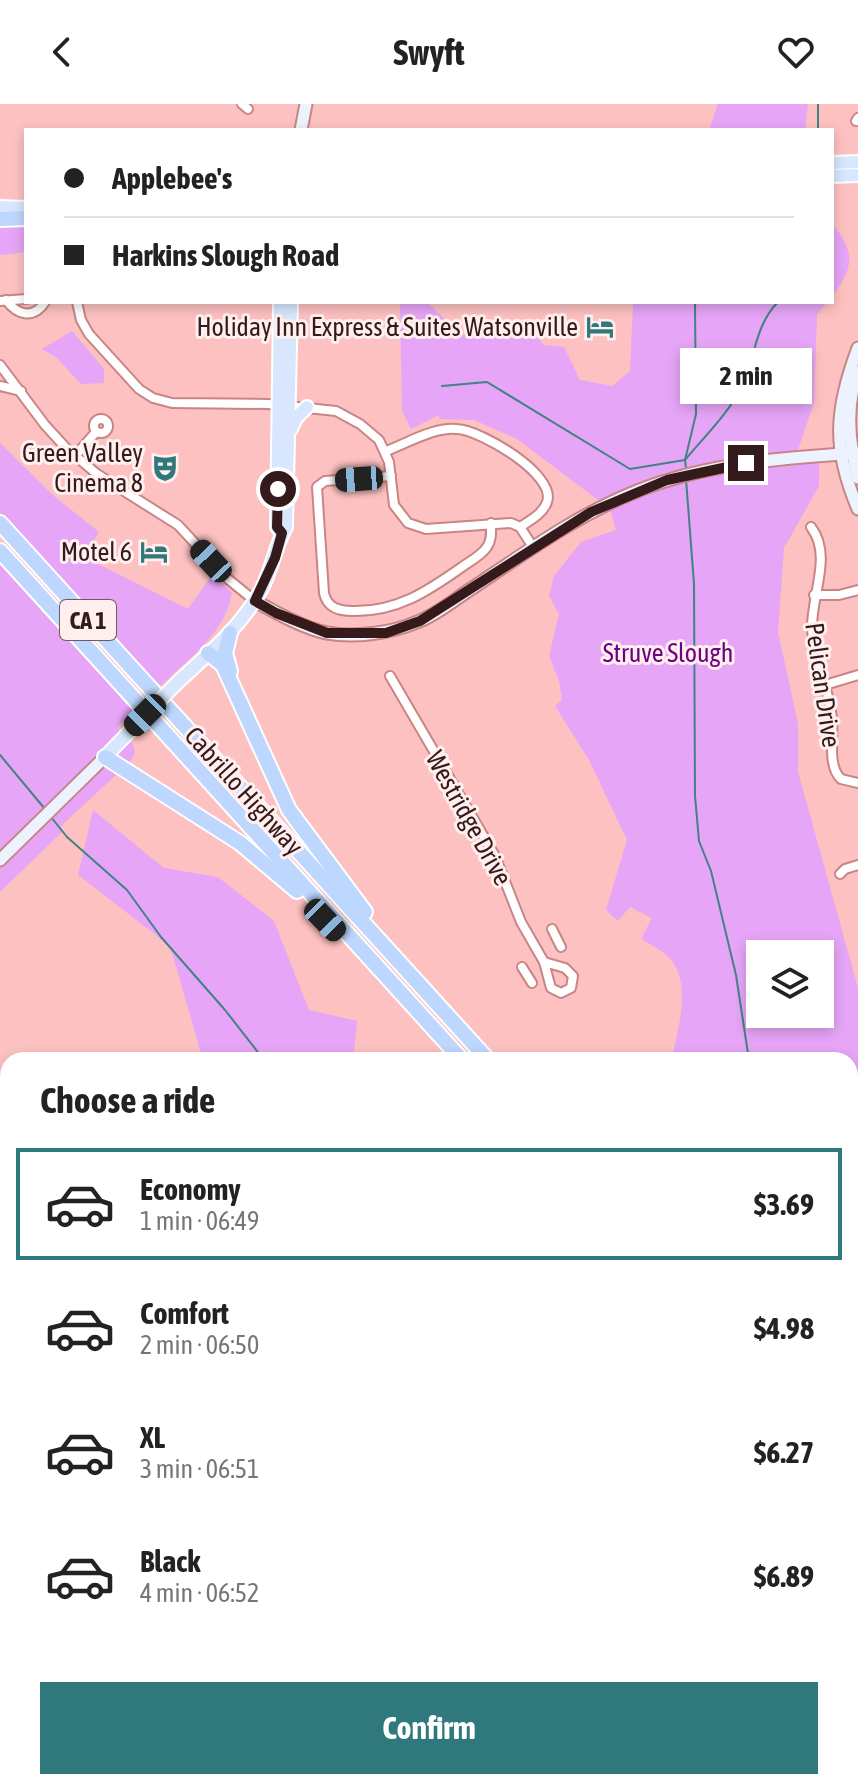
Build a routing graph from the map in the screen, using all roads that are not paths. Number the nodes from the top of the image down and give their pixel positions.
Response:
1 (306, 104) edge
2 (301, 128) edge
3 (858, 162) edge
4 (834, 163) edge
5 (858, 175) edge
6 (834, 176) edge
7 (0, 207) edge
8 (24, 208) edge
9 (0, 217) edge
10 (24, 217) edge
11 (24, 299) edge
12 (3, 301) edge
13 (44, 304) edge
14 (78, 304) edge
15 (280, 304) edge
16 (291, 304) edge
17 (858, 348) edge
18 (0, 365) edge
19 (858, 372) edge
20 (0, 386) edge
21 (21, 391) junction
22 (283, 405) junction
23 (307, 407) junction
24 (96, 432) dead end
25 (288, 435) junction
26 (386, 451) junction
27 (850, 454) edge
28 (75, 456) junction
29 (391, 476) junction
30 (858, 478) edge
31 (858, 509) edge
32 (0, 523) edge
33 (491, 523) junction
34 (520, 527) junction
35 (811, 527) dead end
36 (282, 533) junction
37 (533, 547) junction
38 (0, 551) edge
39 (858, 590) edge
40 (814, 595) junction
41 (255, 601) junction
42 (230, 633) junction
43 (208, 653) junction
44 (858, 675) edge
45 (390, 676) dead end
46 (825, 685) junction
47 (257, 738) junction
48 (105, 757) junction
49 (858, 783) edge
50 (1, 860) edge
51 (858, 865) edge
52 (840, 874) dead end
53 (552, 929) dead end
54 (561, 947) dead end
55 (544, 962) dead end
56 (522, 967) dead end
57 (380, 970) junction
58 (413, 977) junction
59 (532, 983) dead end
60 (455, 1052) edge
61 (481, 1052) edge

1 - 2 main road
3 - 4 main road
5 - 6 main road
7 - 8 main road
9 - 10 highway
11 - 12 street
12 - 13 street
14 - 22 street
15 - 22 main road
16 - 22 main road
17 - 27 main road
18 - 21 street
19 - 27 main road
20 - 21 street
21 - 28 street
22 - 23 street
22 - 25 main road
22 - 36 main road
23 - 25 main road
23 - 26 street
24 - 28 street
25 - 36 main road
26 - 29 street
26 - 34 street
27 - 30 main road
27 - 31 main road
27 - 37 main road
28 - 41 street
29 - 33 street
29 - 33 street
32 - 58 highway, Cabrillo Highway / CA 1
33 - 34 street
34 - 37 street
35 - 40 street, Pelican Drive
36 - 41 main road
37 - 41 main road
38 - 57 highway, Cabrillo Highway / CA 1
39 - 40 street
40 - 46 street, Pelican Drive
41 - 42 main road
42 - 43 main road
42 - 47 highway
43 - 47 highway
43 - 48 main road, bridge
44 - 46 street
45 - 55 street, Westridge Drive
46 - 49 street, Pelican Drive
47 - 58 highway
48 - 50 main road
48 - 57 highway
51 - 52 street
53 - 54 street
56 - 59 street
57 - 60 highway, Cabrillo Highway / CA 1
58 - 61 highway, Cabrillo Highway / CA 1

